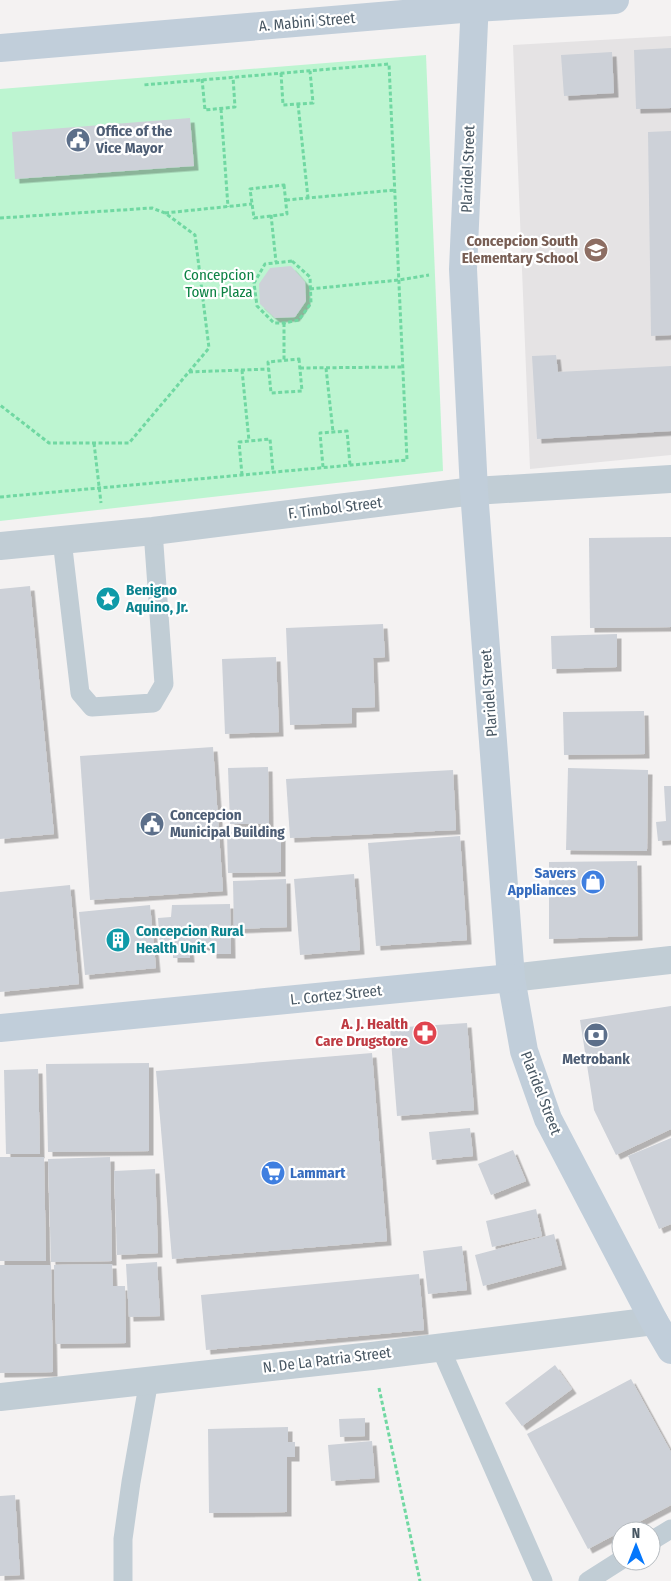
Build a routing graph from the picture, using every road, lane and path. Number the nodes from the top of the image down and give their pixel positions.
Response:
1 (615, 0) edge
2 (475, 4) edge
3 (0, 48) edge
4 (310, 70) junction
5 (281, 73) junction
6 (233, 77) junction
7 (202, 80) junction
8 (143, 84) dead end
9 (298, 104) junction
10 (221, 109) junction
11 (395, 190) junction
12 (308, 198) junction
13 (286, 200) junction
14 (252, 204) junction
15 (228, 207) junction
16 (165, 213) junction
17 (272, 216) junction
18 (0, 218) edge
19 (276, 262) junction
20 (463, 269) junction
21 (399, 280) junction
22 (310, 288) junction
23 (255, 292) junction
24 (203, 296) junction
25 (284, 323) junction
26 (284, 360) junction
27 (403, 367) junction
28 (300, 368) junction
29 (326, 368) junction
30 (269, 369) junction
31 (242, 370) junction
32 (189, 372) junction
33 (0, 405) edge
34 (333, 432) junction
35 (249, 441) junction
36 (94, 443) junction
37 (350, 465) junction
38 (323, 467) junction
39 (273, 472) junction
40 (242, 475) junction
41 (671, 479) edge
42 (99, 489) junction
43 (474, 491) junction
44 (0, 497) edge
45 (153, 531) junction
46 (105, 536) junction
47 (62, 540) junction
48 (0, 546) edge
49 (671, 960) edge
50 (511, 978) junction
51 (0, 1028) edge
52 (654, 1321) junction
53 (440, 1347) junction
54 (671, 1350) edge
55 (372, 1356) junction
56 (149, 1380) junction
57 (0, 1397) edge
58 (611, 1566) edge
59 (123, 1581) edge
60 (420, 1581) edge
61 (543, 1581) edge
62 (588, 1581) edge

1 - 2 street, A. Mabini Street
2 - 3 street, A. Mabini Street
2 - 20 street, Plaridel Street
4 - 5 path
4 - 9 path
4 - 11 path
5 - 6 path
5 - 9 path
6 - 7 path
6 - 10 path
7 - 8 path
7 - 10 path
9 - 12 path
10 - 15 path
11 - 12 path
11 - 21 path
12 - 13 path
13 - 14 path
13 - 17 path
14 - 15 path
14 - 17 path
15 - 16 path
16 - 18 path
16 - 24 path
17 - 19 path
19 - 22 path
19 - 23 path
20 - 21 path
20 - 43 street, Plaridel Street
21 - 22 path
21 - 27 path
22 - 25 path
23 - 24 path
23 - 25 path
24 - 32 path
25 - 26 path
26 - 28 path
26 - 30 path
27 - 29 path
27 - 37 path
28 - 29 path
28 - 30 path
29 - 34 path
30 - 31 path
31 - 32 path
31 - 35 path
32 - 36 path
33 - 36 path
34 - 37 path
34 - 38 path
35 - 39 path
35 - 40 path
36 - 42 path
37 - 38 path
38 - 39 path
39 - 40 path
40 - 42 path
41 - 43 street, F. Timbol Street
42 - 44 path
42 - 46 path
43 - 45 street, F. Timbol Street
43 - 50 street, Plaridel Street
45 - 46 street, F. Timbol Street
45 - 47 lane
46 - 47 street, F. Timbol Street
47 - 48 street, F. Timbol Street
49 - 50 street, L. Cortez Street
50 - 51 street, L. Cortez Street
50 - 52 street, Plaridel Street
52 - 53 street, N. De La Patria Street
52 - 54 street, Plaridel Street
53 - 55 street, N. De La Patria Street
53 - 61 lane
55 - 56 street, N. De La Patria Street
55 - 60 path
56 - 57 street, N. De La Patria Street
56 - 59 lane
58 - 62 lane

